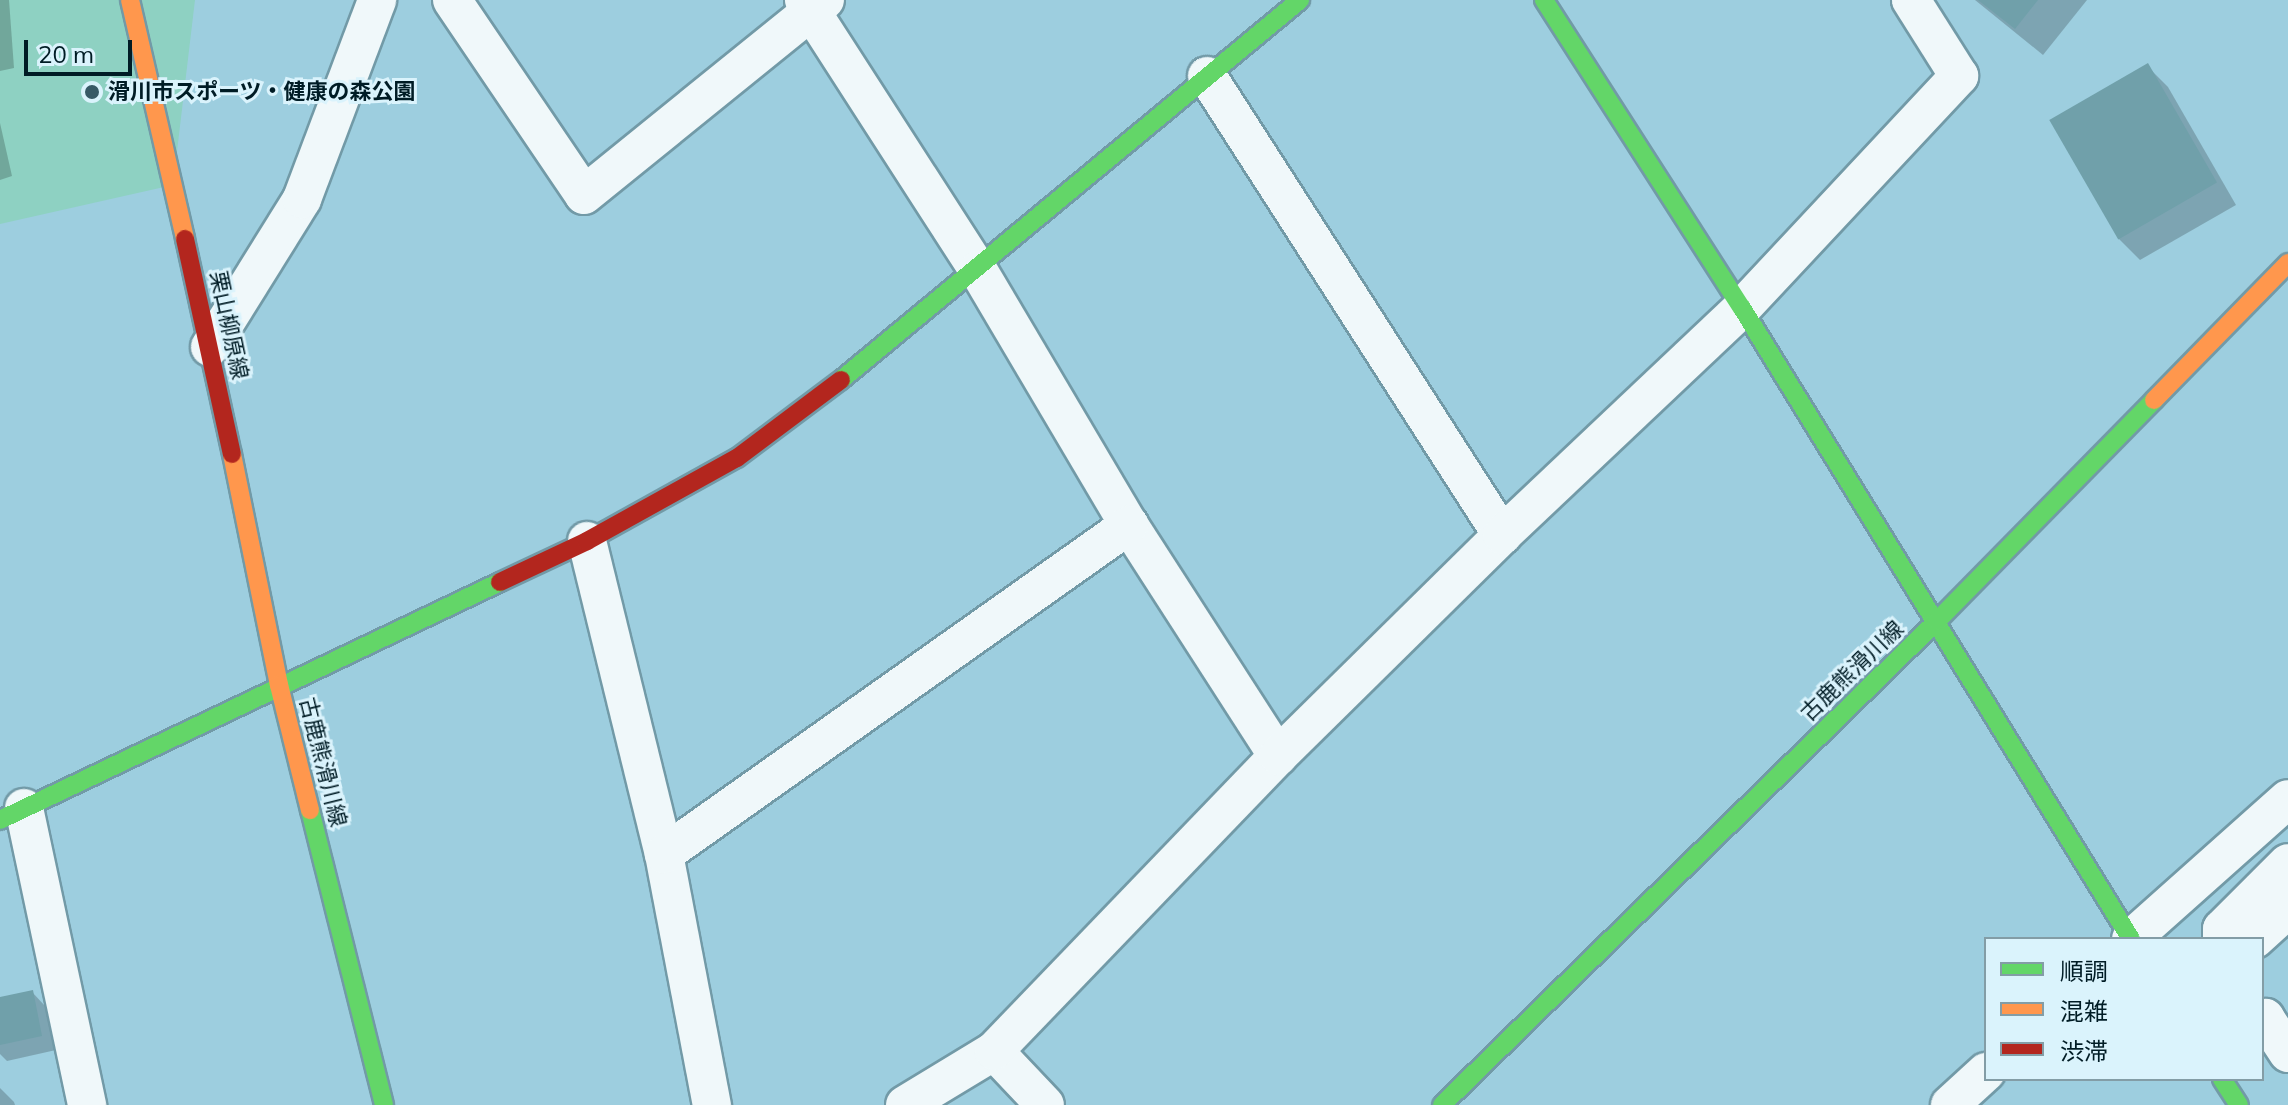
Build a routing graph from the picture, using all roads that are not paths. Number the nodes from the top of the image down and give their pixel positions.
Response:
1 (377, 0) edge
2 (452, 0) edge
3 (1300, 0) edge
4 (1544, 0) edge
5 (1911, 0) edge
6 (155, 3) dead end
7 (813, 4) edge
8 (132, 5) edge
9 (1207, 76) junction
10 (2288, 263) edge
11 (978, 270) junction
12 (1742, 308) junction
13 (210, 347) junction
14 (1129, 525) junction
15 (1502, 535) junction
16 (587, 541) junction
17 (1937, 621) junction
18 (279, 685) junction
19 (1278, 756) junction
20 (12, 814) edge
21 (2283, 814) edge
22 (664, 854) junction
23 (2288, 863) edge
24 (2288, 909) edge
25 (2130, 937) edge
26 (2133, 937) edge
27 (2222, 937) edge
28 (2257, 937) edge
29 (2264, 1018) edge
30 (994, 1051) junction
31 (2288, 1053) edge
32 (1984, 1074) edge
33 (2223, 1081) edge
34 (87, 1105) edge
35 (384, 1105) edge
36 (712, 1105) edge
37 (905, 1105) edge
38 (1045, 1105) edge
39 (1442, 1105) edge
40 (1950, 1105) edge
41 (2239, 1105) edge

1 - 13 street
2 - 7 street
3 - 9 main road
4 - 12 main road
5 - 12 street
6 - 8 main road, 栗山柳原線
7 - 11 street
8 - 13 main road, 栗山柳原線
9 - 11 main road
9 - 15 street
10 - 17 main road, 古鹿熊滑川線
11 - 14 street
11 - 16 main road
12 - 15 street
12 - 17 main road
13 - 18 main road, 栗山柳原線
14 - 19 street
14 - 22 street
15 - 19 street
16 - 18 main road
16 - 22 street
17 - 25 main road
17 - 39 main road, 古鹿熊滑川線
18 - 20 main road, 古鹿熊滑川線
18 - 35 main road, 古鹿熊滑川線
19 - 30 street
20 - 34 street
21 - 26 street
22 - 36 street
23 - 27 street
24 - 28 street
29 - 31 street
30 - 37 street
30 - 38 street
32 - 40 street
33 - 41 main road

